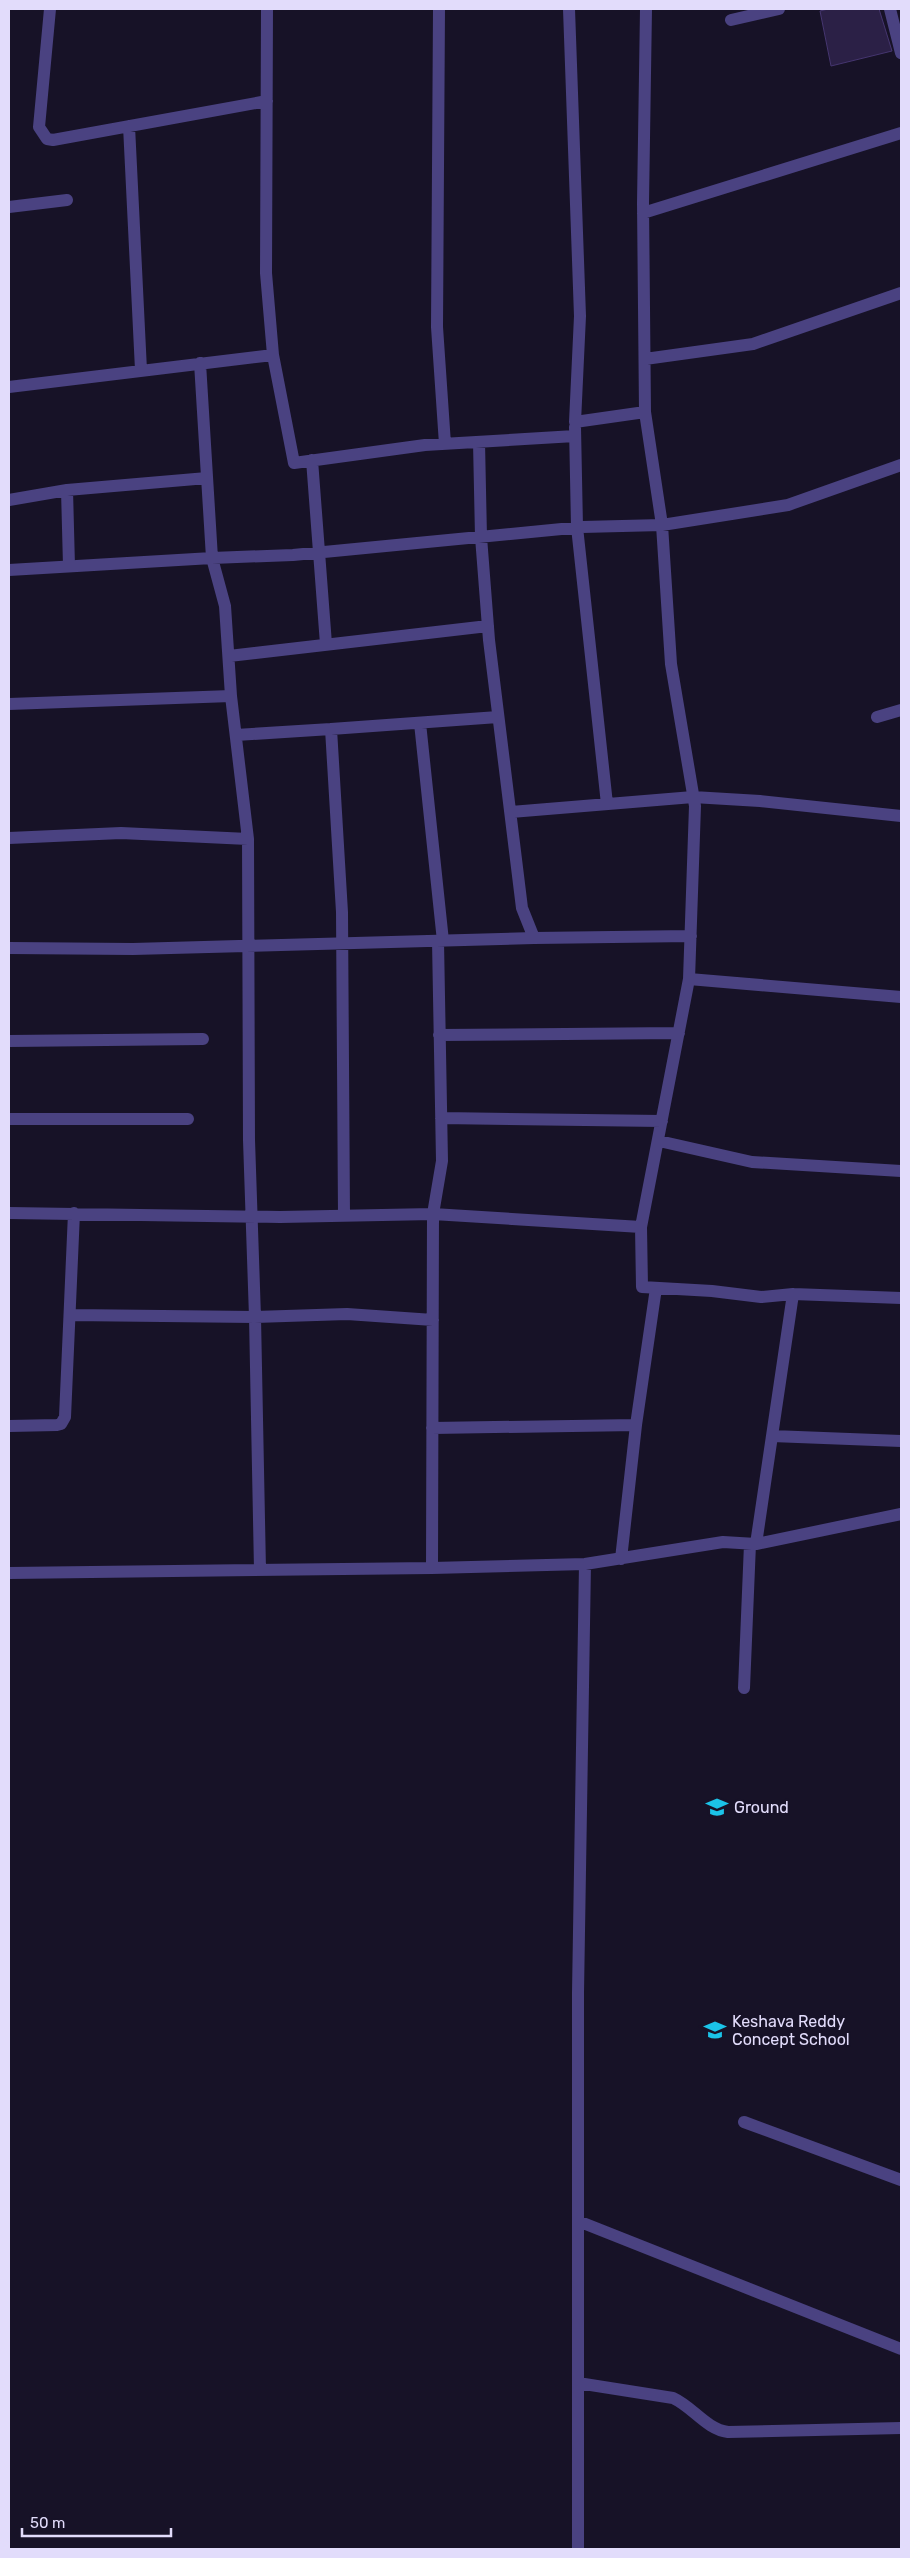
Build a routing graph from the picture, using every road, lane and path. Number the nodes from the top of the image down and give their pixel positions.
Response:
1 (50, 9) edge
2 (267, 9) edge
3 (439, 9) edge
4 (569, 9) edge
5 (646, 9) edge
6 (779, 9) edge
7 (890, 9) edge
8 (732, 20) dead end
9 (901, 53) edge
10 (267, 101) junction
11 (129, 126) junction
12 (901, 133) edge
13 (67, 200) dead end
14 (9, 206) edge
15 (643, 213) junction
16 (901, 294) edge
17 (273, 355) junction
18 (644, 359) junction
19 (200, 363) junction
20 (141, 370) junction
21 (9, 386) edge
22 (645, 412) junction
23 (575, 429) junction
24 (479, 442) junction
25 (445, 444) junction
26 (312, 460) junction
27 (901, 465) edge
28 (207, 478) junction
29 (67, 490) junction
30 (9, 500) edge
31 (662, 526) junction
32 (576, 528) junction
33 (481, 537) junction
34 (320, 552) junction
35 (212, 558) junction
36 (69, 566) junction
37 (9, 570) edge
38 (488, 626) junction
39 (326, 644) junction
40 (228, 656) junction
41 (231, 696) junction
42 (9, 704) edge
43 (901, 710) edge
44 (498, 717) junction
45 (877, 717) dead end
46 (420, 722) junction
47 (331, 729) junction
48 (236, 735) junction
49 (693, 797) junction
50 (607, 804) junction
51 (511, 812) junction
52 (901, 816) edge
53 (9, 838) edge
54 (248, 839) junction
55 (691, 936) junction
56 (534, 938) junction
57 (440, 941) junction
58 (343, 943) junction
59 (248, 945) junction
60 (9, 948) edge
61 (689, 979) junction
62 (901, 997) edge
63 (679, 1032) junction
64 (439, 1034) junction
65 (203, 1039) dead end
66 (9, 1041) edge
67 (441, 1118) junction
68 (9, 1119) edge
69 (188, 1119) dead end
70 (662, 1120) junction
71 (659, 1141) junction
72 (901, 1171) edge
73 (9, 1213) edge
74 (74, 1213) junction
75 (433, 1214) junction
76 (252, 1216) junction
77 (344, 1216) junction
78 (641, 1227) junction
79 (656, 1288) junction
80 (793, 1294) junction
81 (901, 1298) edge
82 (70, 1314) junction
83 (255, 1317) junction
84 (433, 1320) junction
85 (636, 1425) junction
86 (9, 1426) edge
87 (432, 1428) junction
88 (772, 1436) junction
89 (901, 1441) edge
90 (901, 1514) edge
91 (753, 1544) junction
92 (621, 1559) junction
93 (585, 1564) junction
94 (432, 1568) junction
95 (260, 1570) junction
96 (9, 1574) edge
97 (744, 1688) dead end
98 (744, 2122) dead end
99 (901, 2180) edge
100 (578, 2221) junction
101 (901, 2349) edge
102 (578, 2383) junction
103 (901, 2428) edge
104 (581, 2548) edge

1 - 11 street
2 - 10 street
3 - 25 street
4 - 23 street
5 - 15 street
6 - 8 street
7 - 9 street
10 - 11 street
10 - 17 street
11 - 20 street
12 - 15 street
13 - 14 street
15 - 18 street
16 - 18 street
17 - 19 street
17 - 26 street
18 - 22 street
19 - 20 street
19 - 28 street
20 - 21 street
22 - 23 street
22 - 31 street
23 - 24 street
23 - 32 street
24 - 25 street
24 - 33 street
25 - 26 street
26 - 34 street
27 - 31 street
28 - 29 street
28 - 35 street
29 - 30 street
29 - 36 street
31 - 32 street
31 - 49 street
32 - 33 street
32 - 50 street
33 - 34 street
33 - 38 street
34 - 35 street
34 - 39 street
35 - 36 street
35 - 40 street
36 - 37 street
38 - 39 street
38 - 44 street
39 - 40 street
40 - 41 street
41 - 42 street
41 - 48 street
43 - 45 street
44 - 46 street
44 - 51 street
46 - 47 street
46 - 57 street
47 - 48 street
47 - 58 street
48 - 54 street
49 - 50 street
49 - 52 street
49 - 55 street
50 - 51 street
51 - 56 street
53 - 54 street
54 - 59 street
55 - 56 street
55 - 61 street
56 - 57 street
57 - 58 street
57 - 64 street
58 - 59 street
58 - 77 street
59 - 60 street
59 - 76 street
61 - 62 street
61 - 63 street
63 - 64 street
63 - 70 street
64 - 67 street
65 - 66 street
67 - 70 street
67 - 75 street
68 - 69 street
70 - 71 street
71 - 72 street
71 - 78 street
73 - 74 street
74 - 76 street
74 - 82 street
75 - 77 street
75 - 78 street
75 - 84 street
76 - 77 street
76 - 83 street
78 - 79 street
79 - 80 street
79 - 85 street
80 - 81 street
80 - 88 street
82 - 83 street
82 - 86 street
83 - 84 street
83 - 95 street
84 - 87 street
85 - 87 street
85 - 92 street
87 - 94 street
88 - 89 street
88 - 91 street
90 - 91 street
91 - 92 street
91 - 97 street
92 - 93 street
93 - 94 street
93 - 100 street
94 - 95 street
95 - 96 street
98 - 99 street
100 - 101 street
100 - 102 street
102 - 103 street
102 - 104 street

